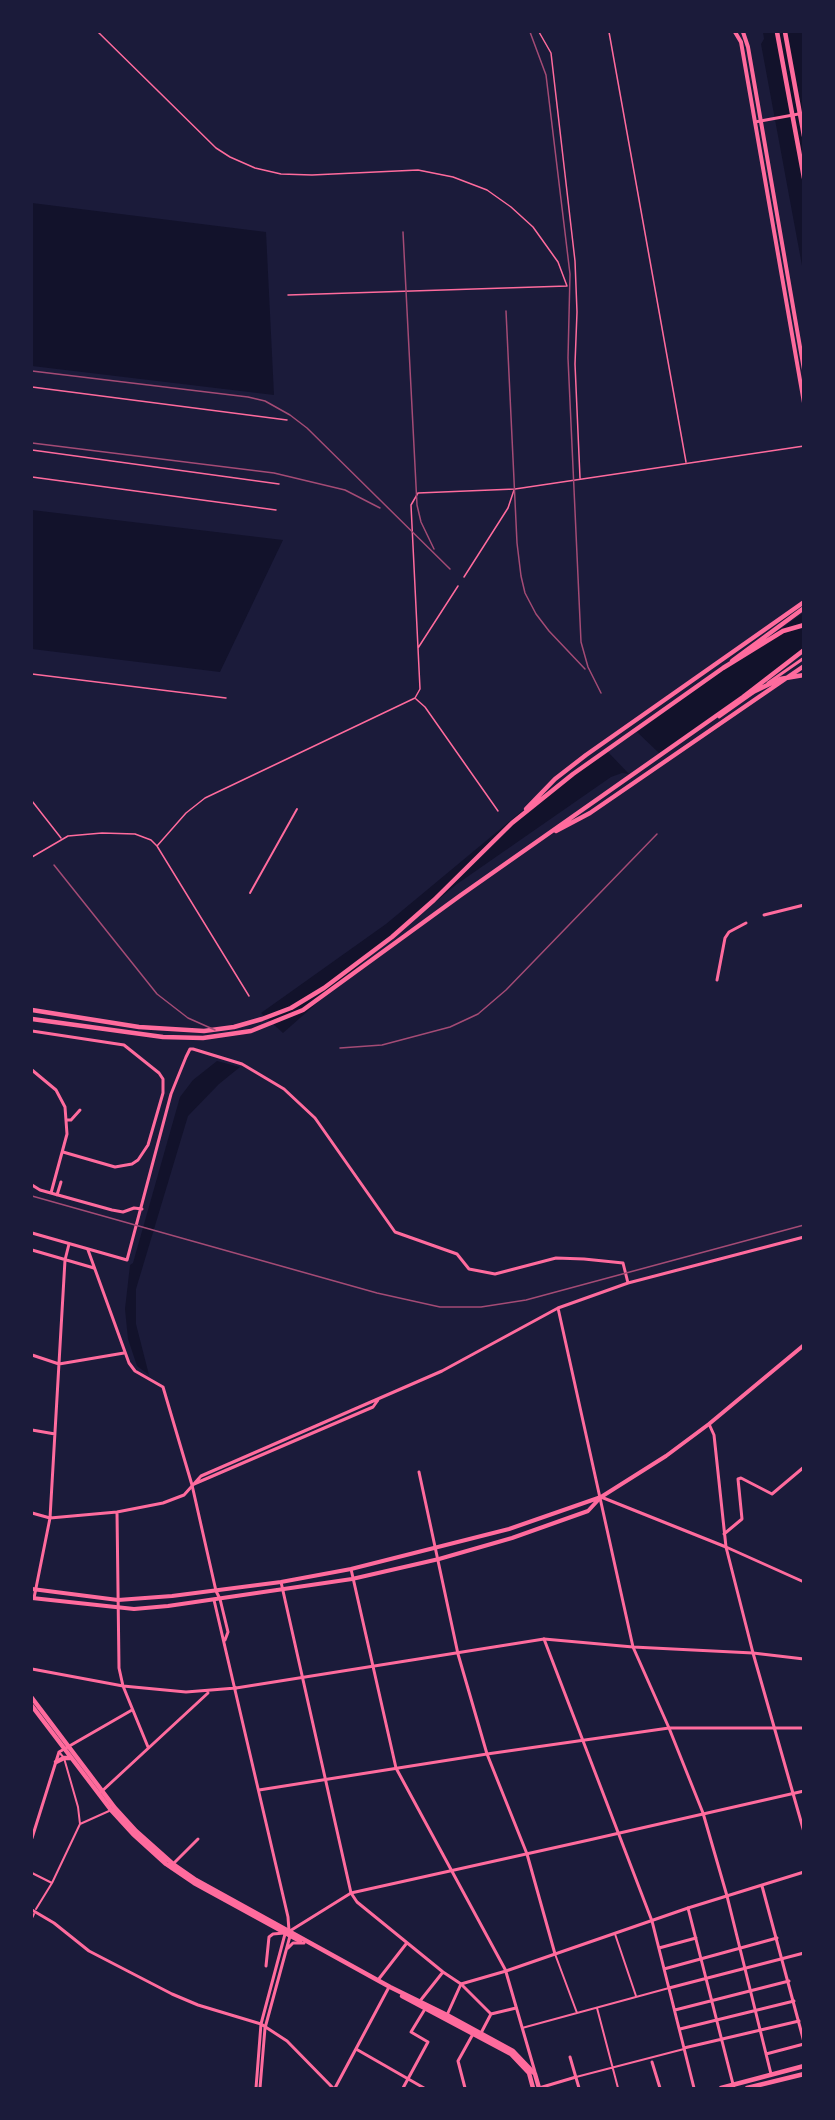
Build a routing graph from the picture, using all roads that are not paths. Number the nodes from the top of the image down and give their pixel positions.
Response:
1 (98, 32) edge
2 (539, 32) edge
3 (609, 32) edge
4 (738, 32) edge
5 (777, 32) edge
6 (785, 32) edge
7 (804, 113) edge
8 (761, 121) junction
9 (755, 122) junction
10 (804, 134) edge
11 (804, 178) edge
12 (288, 295) dead end
13 (804, 370) edge
14 (32, 387) edge
15 (804, 403) edge
16 (287, 420) dead end
17 (804, 447) edge
18 (32, 450) edge
19 (686, 463) junction
20 (32, 477) edge
21 (580, 479) junction
22 (279, 483) dead end
23 (515, 489) junction
24 (276, 510) dead end
25 (464, 577) dead end
26 (458, 586) dead end
27 (804, 602) edge
28 (804, 608) edge
29 (804, 625) edge
30 (418, 648) junction
31 (804, 650) edge
32 (804, 658) edge
33 (801, 668) edge
34 (723, 669) junction
35 (32, 674) edge
36 (804, 675) edge
37 (742, 697) junction
38 (226, 698) dead end
39 (415, 698) junction
40 (664, 755) dead end
41 (32, 801) edge
42 (297, 809) dead end
43 (498, 811) dead end
44 (512, 824) junction
45 (62, 839) junction
46 (541, 839) junction
47 (157, 846) junction
48 (32, 857) edge
49 (250, 893) dead end
50 (804, 905) edge
51 (764, 915) dead end
52 (746, 922) dead end
53 (717, 980) dead end
54 (249, 996) dead end
55 (32, 1010) edge
56 (32, 1019) edge
57 (32, 1031) edge
58 (32, 1070) edge
59 (80, 1110) dead end
60 (67, 1120) junction
61 (63, 1152) junction
62 (61, 1182) dead end
63 (32, 1186) edge
64 (51, 1193) junction
65 (57, 1195) junction
66 (142, 1209) junction
67 (32, 1233) edge
68 (804, 1237) edge
69 (69, 1244) junction
70 (32, 1250) edge
71 (88, 1250) junction
72 (65, 1260) junction
73 (94, 1268) junction
74 (628, 1283) junction
75 (558, 1308) junction
76 (804, 1345) edge
77 (124, 1353) junction
78 (32, 1355) edge
79 (59, 1364) junction
80 (379, 1399) junction
81 (709, 1424) junction
82 (32, 1430) edge
83 (55, 1434) junction
84 (804, 1467) edge
85 (419, 1472) dead end
86 (192, 1485) junction
87 (601, 1497) junction
88 (117, 1512) junction
89 (32, 1513) edge
90 (50, 1518) junction
91 (724, 1534) junction
92 (726, 1547) junction
93 (436, 1548) junction
94 (439, 1558) junction
95 (351, 1569) junction
96 (352, 1579) junction
97 (280, 1582) junction
98 (804, 1582) edge
99 (33, 1590) edge
100 (283, 1590) junction
101 (216, 1591) junction
102 (33, 1598) edge
103 (220, 1599) junction
104 (118, 1600) junction
105 (214, 1600) junction
106 (119, 1609) junction
107 (544, 1639) junction
108 (224, 1642) junction
109 (633, 1647) junction
110 (753, 1653) junction
111 (458, 1654) junction
112 (804, 1659) edge
113 (374, 1667) junction
114 (32, 1669) edge
115 (303, 1678) junction
116 (123, 1686) junction
117 (236, 1688) junction
118 (210, 1691) junction
119 (32, 1700) edge
120 (32, 1706) edge
121 (132, 1710) junction
122 (669, 1728) junction
123 (774, 1728) junction
124 (804, 1728) edge
125 (584, 1740) junction
126 (148, 1747) junction
127 (63, 1748) junction
128 (487, 1754) junction
129 (64, 1758) junction
130 (71, 1758) junction
131 (56, 1762) junction
132 (396, 1768) junction
133 (326, 1779) junction
134 (259, 1790) junction
135 (804, 1791) edge
136 (100, 1792) junction
137 (793, 1793) junction
138 (113, 1809) junction
139 (703, 1813) junction
140 (80, 1824) junction
141 (804, 1832) edge
142 (618, 1833) junction
143 (32, 1838) edge
144 (198, 1839) dead end
145 (527, 1854) junction
146 (173, 1864) junction
147 (450, 1870) junction
148 (804, 1872) edge
149 (32, 1873) edge
150 (52, 1883) junction
151 (762, 1885) junction
152 (351, 1893) junction
153 (727, 1896) junction
154 (688, 1908) junction
155 (36, 1910) dead end
156 (33, 1912) edge
157 (32, 1918) edge
158 (652, 1921) junction
159 (288, 1933) junction
160 (615, 1934) junction
161 (696, 1938) junction
162 (777, 1938) junction
163 (304, 1942) junction
164 (406, 1944) junction
165 (659, 1948) junction
166 (739, 1948) junction
167 (287, 1950) junction
168 (804, 1953) edge
169 (555, 1954) junction
170 (701, 1958) junction
171 (782, 1959) junction
172 (266, 1966) dead end
173 (664, 1969) junction
174 (744, 1969) junction
175 (506, 1971) junction
176 (443, 1972) junction
177 (706, 1979) junction
178 (378, 1980) junction
179 (788, 1982) junction
180 (461, 1984) junction
181 (389, 1988) junction
182 (669, 1988) junction
183 (750, 1991) junction
184 (636, 1997) junction
185 (420, 2001) junction
186 (712, 2001) junction
187 (794, 2001) junction
188 (427, 2007) junction
189 (516, 2008) junction
190 (597, 2008) junction
191 (675, 2010) junction
192 (755, 2011) junction
193 (577, 2013) junction
194 (447, 2014) junction
195 (491, 2014) junction
196 (717, 2020) junction
197 (799, 2021) junction
198 (263, 2026) junction
199 (522, 2028) junction
200 (680, 2030) junction
201 (760, 2031) junction
202 (474, 2032) junction
203 (481, 2033) junction
204 (804, 2035) edge
205 (722, 2040) junction
206 (804, 2043) edge
207 (684, 2048) junction
208 (356, 2049) junction
209 (766, 2054) junction
210 (570, 2057) dead end
211 (652, 2062) dead end
212 (804, 2066) edge
213 (611, 2067) junction
214 (535, 2074) junction
215 (804, 2074) edge
216 (772, 2076) junction
217 (576, 2078) junction
218 (408, 2079) junction
219 (622, 2087) dead end
220 (734, 2087) edge
221 (258, 2088) edge
222 (334, 2088) edge
223 (403, 2088) edge
224 (424, 2088) edge
225 (465, 2088) edge
226 (533, 2088) edge
227 (539, 2088) edge
228 (579, 2088) edge
229 (617, 2088) edge
230 (660, 2088) edge
231 (694, 2088) edge
232 (721, 2088) edge
233 (747, 2088) edge

1 - 12 lane
2 - 21 lane
3 - 19 lane
4 - 8 main road
4 - 9 main road
5 - 11 main road
6 - 10 main road
7 - 8 street
8 - 9 street
8 - 13 main road
9 - 15 main road
14 - 16 lane
17 - 19 lane
18 - 22 lane
19 - 21 lane
20 - 24 lane
21 - 23 lane
23 - 25 lane
23 - 30 lane
26 - 30 lane
27 - 44 main road
28 - 34 main road
29 - 34 main road
30 - 39 lane
31 - 37 main road
32 - 40 street
33 - 46 main road
34 - 44 main road
35 - 38 lane
36 - 37 main road
37 - 46 main road
39 - 43 lane
39 - 47 lane
41 - 45 lane
42 - 49 street
44 - 55 main road
45 - 47 lane
45 - 48 lane
46 - 56 main road
47 - 54 lane
50 - 51 street
52 - 53 street
57 - 61 street
58 - 60 street
59 - 60 street
60 - 61 street
61 - 64 street
62 - 65 street
63 - 64 street
64 - 65 street
65 - 66 street
66 - 71 street
66 - 74 street
67 - 69 street
68 - 74 street
69 - 71 street
69 - 72 street
70 - 72 street
71 - 73 street
72 - 73 street
72 - 79 street
73 - 77 street
74 - 75 street
75 - 80 street
75 - 87 street
76 - 81 main road
77 - 79 street
77 - 86 street
78 - 79 street
79 - 83 street
80 - 86 street
80 - 86 street
81 - 87 main road
81 - 91 street
82 - 83 street
83 - 90 street
84 - 91 street
85 - 93 street
86 - 88 street
86 - 101 street
87 - 92 street
87 - 93 main road
87 - 94 main road
87 - 109 street
88 - 90 street
88 - 104 street
89 - 90 street
90 - 99 street
91 - 92 street
92 - 98 street
92 - 110 street
93 - 94 street
93 - 95 main road
94 - 96 main road
94 - 111 street
95 - 96 street
95 - 97 main road
96 - 100 main road
96 - 113 street
97 - 100 street
97 - 101 main road
99 - 102 street
99 - 104 main road
100 - 103 main road
100 - 115 street
101 - 103 street
101 - 104 main road
101 - 105 street
102 - 106 main road
103 - 105 main road
103 - 108 street
104 - 106 street
105 - 106 main road
105 - 108 street
106 - 116 street
107 - 109 street
107 - 111 street
107 - 125 street
108 - 117 street
109 - 110 street
109 - 122 street
110 - 112 street
110 - 123 street
111 - 113 street
111 - 128 street
113 - 115 street
113 - 132 street
114 - 116 street
115 - 117 street
115 - 133 street
116 - 118 street
116 - 121 street
117 - 118 street
117 - 134 street
118 - 126 street
119 - 127 main road
120 - 127 main road
121 - 126 street
121 - 127 street
122 - 123 street
122 - 125 street
122 - 139 street
123 - 124 street
123 - 137 street
125 - 128 street
125 - 142 street
126 - 136 street
127 - 129 street
127 - 130 main road
127 - 131 street
127 - 136 main road
128 - 132 street
128 - 145 street
129 - 130 main road
129 - 131 main road
129 - 140 street
130 - 136 main road
131 - 143 street
132 - 133 street
132 - 147 street
133 - 134 street
133 - 152 street
134 - 159 street
135 - 137 street
136 - 138 main road
137 - 139 street
137 - 141 street
138 - 140 street
138 - 146 main road
138 - 159 main road
139 - 142 street
139 - 153 street
140 - 150 street
142 - 145 street
142 - 158 street
144 - 146 street
145 - 147 street
145 - 169 street
146 - 159 main road
147 - 152 street
147 - 175 street
148 - 151 street
149 - 150 street
150 - 155 street
151 - 153 street
151 - 162 street
152 - 159 street
152 - 164 street
153 - 154 street
153 - 166 street
154 - 158 street
154 - 161 street
156 - 157 street
156 - 198 street
158 - 160 street
158 - 165 street
159 - 163 main road
159 - 167 street
159 - 172 street
159 - 178 main road
159 - 198 street
160 - 169 street
160 - 184 street
161 - 165 street
161 - 170 street
162 - 166 street
162 - 171 street
163 - 167 street
163 - 181 main road
164 - 176 street
164 - 178 street
165 - 173 street
166 - 170 street
166 - 174 street
167 - 198 street
168 - 171 street
169 - 175 street
169 - 193 street
170 - 173 street
170 - 177 street
171 - 174 street
171 - 179 street
173 - 182 street
174 - 177 street
174 - 183 street
175 - 180 street
175 - 189 street
176 - 180 street
176 - 185 street
177 - 182 street
177 - 186 street
178 - 181 main road
179 - 183 street
179 - 187 street
180 - 194 street
180 - 195 street
181 - 185 main road
181 - 188 main road
181 - 208 street
182 - 184 street
182 - 191 street
183 - 186 street
183 - 192 street
184 - 190 street
185 - 188 main road
186 - 191 street
186 - 196 street
187 - 192 street
187 - 197 street
188 - 194 main road
188 - 202 main road
188 - 218 street
189 - 195 street
189 - 199 street
190 - 193 street
190 - 213 street
191 - 200 street
192 - 196 street
192 - 201 street
193 - 199 street
194 - 202 main road
195 - 203 street
196 - 200 street
196 - 205 street
197 - 201 street
197 - 204 street
197 - 206 street
198 - 221 street
198 - 222 street
199 - 214 street
200 - 207 street
201 - 205 street
201 - 209 street
202 - 203 main road
202 - 225 street
202 - 226 main road
203 - 214 main road
205 - 207 street
205 - 220 street
206 - 209 street
207 - 213 street
207 - 231 street
208 - 218 street
208 - 222 street
209 - 216 street
210 - 217 street
211 - 230 street
212 - 216 main road
213 - 217 street
213 - 229 street
214 - 227 main road
215 - 233 main road
216 - 220 main road
217 - 227 street
217 - 228 street
218 - 223 street
218 - 224 street
219 - 229 street
220 - 232 main road

